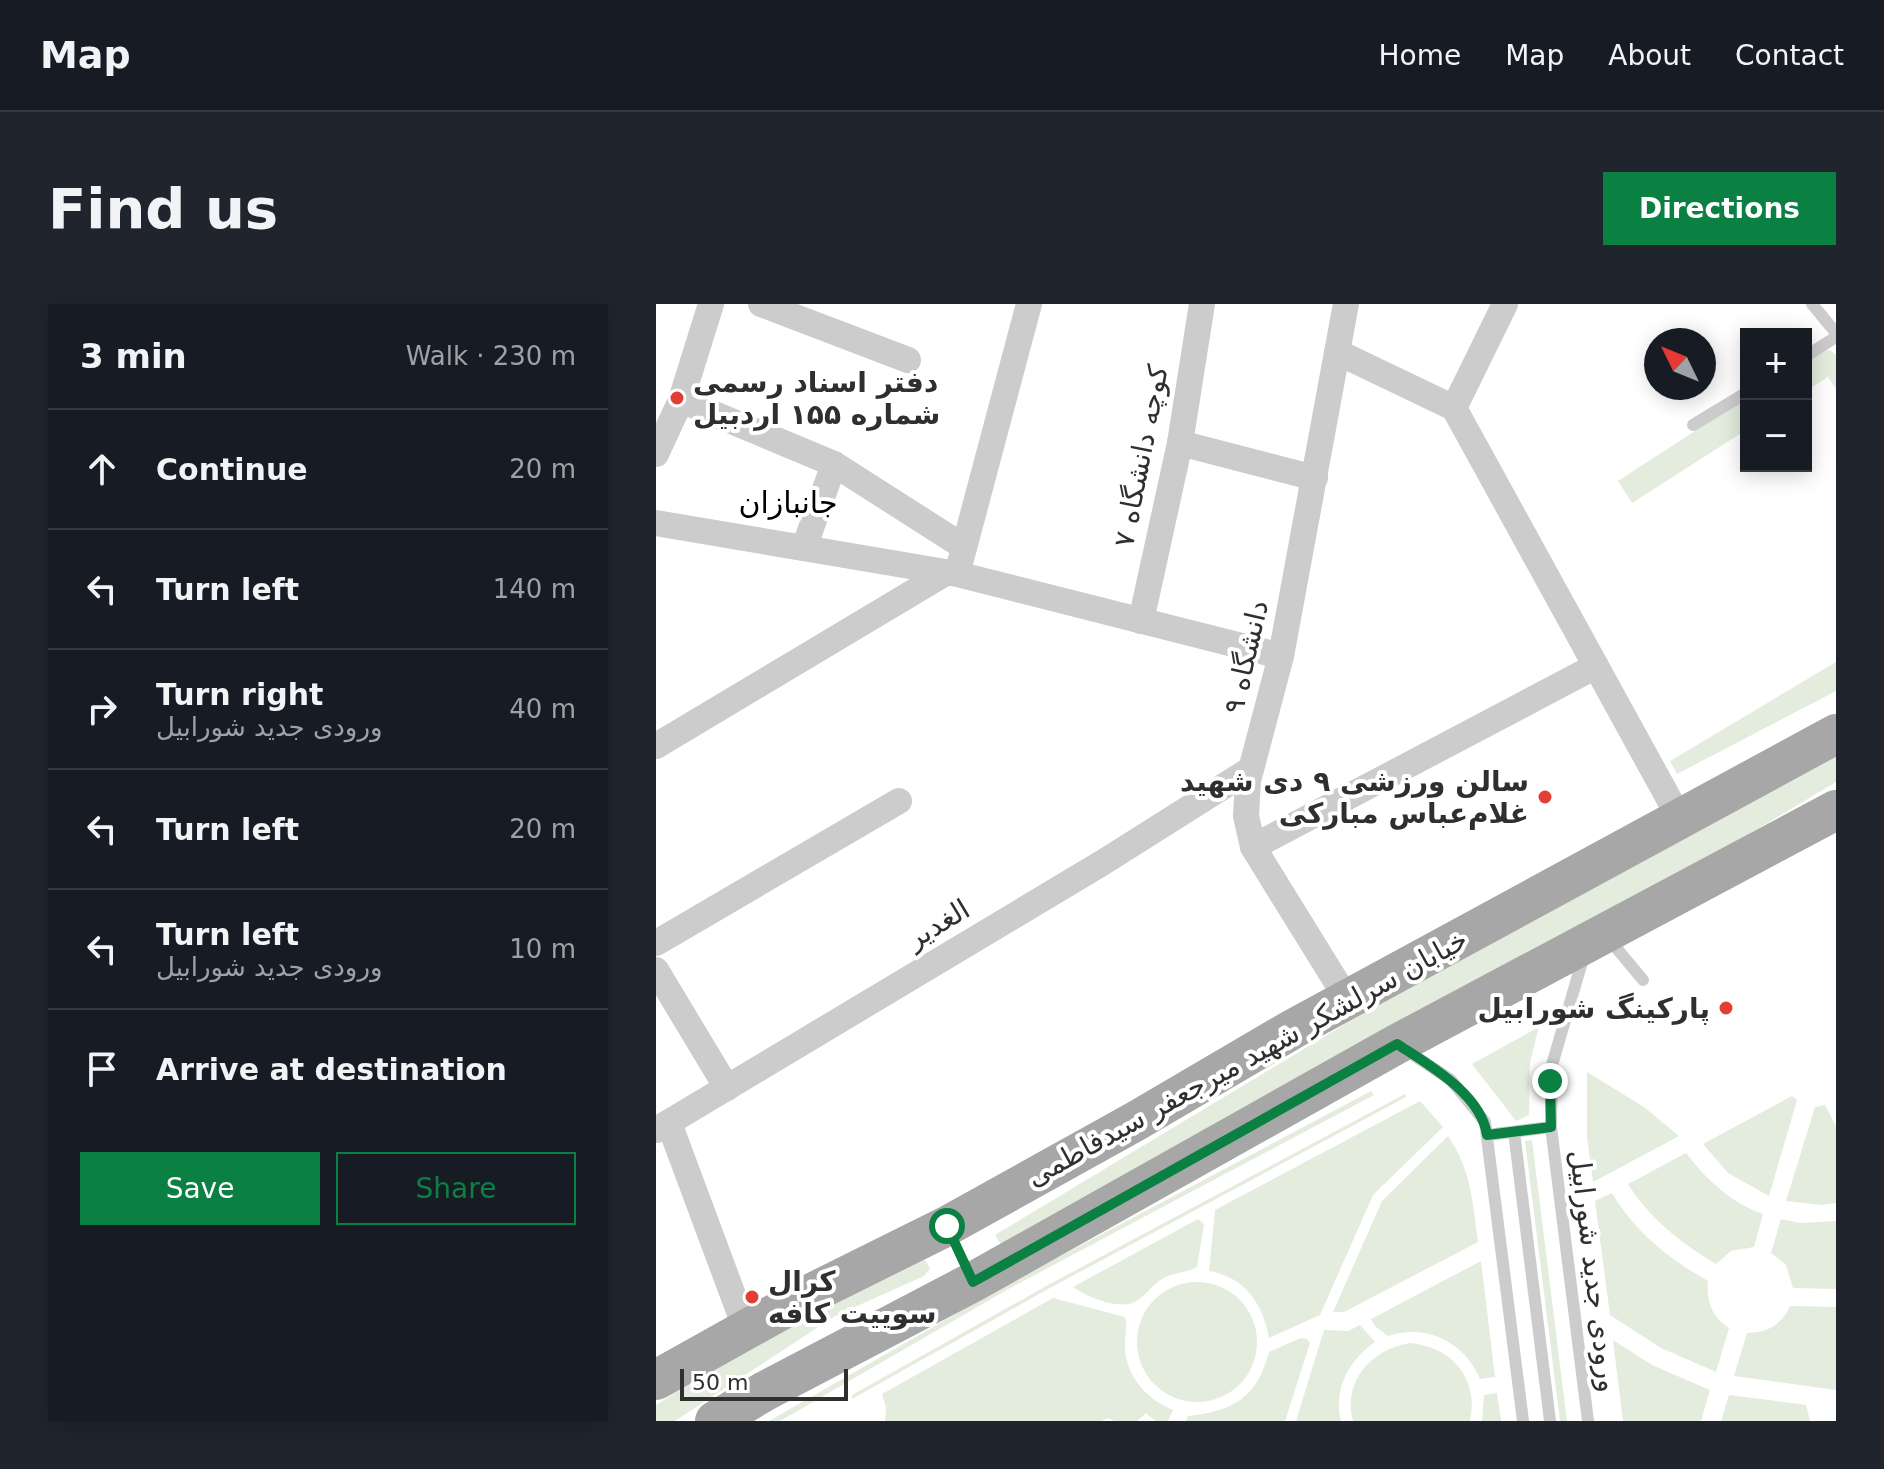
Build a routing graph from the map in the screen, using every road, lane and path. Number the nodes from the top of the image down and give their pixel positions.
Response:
1 (711, 304) edge
2 (761, 304) edge
3 (1029, 304) edge
4 (1202, 304) edge
5 (1346, 304) edge
6 (1505, 304) edge
7 (1812, 304) edge
8 (1836, 335) edge
9 (1337, 352) junction
10 (1812, 352) edge
11 (908, 360) dead end
12 (1740, 397) edge
13 (681, 400) junction
14 (1454, 408) junction
15 (1693, 425) dead end
16 (1180, 443) junction
17 (656, 454) edge
18 (834, 464) junction
19 (1315, 478) junction
20 (656, 523) edge
21 (964, 547) junction
22 (804, 548) junction
23 (952, 573) junction
24 (1141, 621) junction
25 (1281, 656) junction
26 (1596, 666) junction
27 (1836, 734) edge
28 (656, 746) edge
29 (1251, 769) junction
30 (899, 801) dead end
31 (1836, 810) edge
32 (1680, 819) junction
33 (1253, 847) junction
34 (1596, 936) junction
35 (656, 943) edge
36 (656, 970) edge
37 (1643, 980) dead end
38 (1347, 999) junction
39 (1397, 1044) junction
40 (727, 1088) junction
41 (662, 1126) edge
42 (1551, 1127) junction
43 (1514, 1132) junction
44 (1487, 1135) junction
45 (1519, 1179) junction
46 (1493, 1182) junction
47 (1523, 1207) junction
48 (1496, 1210) junction
49 (947, 1226) junction
50 (1527, 1236) junction
51 (1500, 1239) junction
52 (1530, 1264) junction
53 (1504, 1267) junction
54 (973, 1282) junction
55 (1534, 1294) junction
56 (1507, 1298) junction
57 (1538, 1323) junction
58 (1511, 1326) junction
59 (746, 1330) junction
60 (1541, 1351) junction
61 (1515, 1355) junction
62 (1545, 1379) junction
63 (656, 1380) edge
64 (1518, 1383) junction
65 (1549, 1414) edge
66 (1522, 1416) edge
67 (715, 1421) edge
68 (1588, 1421) edge

1 - 13 street
2 - 11 street
3 - 21 street
4 - 16 street, کوچه دانشگاه ۷
5 - 9 street, دانشگاه ۹
6 - 14 street
7 - 8 lane
8 - 10 lane
9 - 14 street
9 - 19 street, دانشگاه ۹
12 - 15 lane
13 - 17 street
13 - 18 street
14 - 26 street
16 - 19 street
16 - 24 street, کوچه دانشگاه ۷
18 - 21 street
18 - 22 street
19 - 25 street, دانشگاه ۹
20 - 22 street
21 - 23 street
22 - 23 street
23 - 24 street
23 - 28 street
24 - 25 street
25 - 29 street, دانشگاه ۹
26 - 32 street
26 - 33 street
27 - 32 main road, خیابان سرلشکر شهید میرجعفر سیدفاطمی
29 - 33 street, دانشگاه ۹
29 - 40 street, الغدیر
30 - 35 street
31 - 34 main road
32 - 38 main road, خیابان سرلشکر شهید میرجعفر سیدفاطمی
33 - 38 street, دانشگاه ۹
34 - 37 lane
34 - 39 main road
34 - 42 lane, ورودی جدید شورابیل
36 - 40 street
38 - 49 main road, خیابان سرلشکر شهید میرجعفر سیدفاطمی
39 - 44 lane
39 - 54 main road
40 - 41 street, الغدیر
41 - 59 street
42 - 43 lane
42 - 68 lane, ورودی جدید شورابیل
43 - 44 lane
43 - 45 lane
44 - 46 lane
45 - 46 lane
45 - 47 lane
46 - 48 lane
47 - 48 lane
47 - 50 lane
48 - 51 lane
49 - 54 main road
49 - 59 main road, خیابان سرلشکر شهید میرجعفر سیدفاطمی
50 - 51 lane
50 - 52 lane
51 - 53 lane
52 - 53 lane
52 - 55 lane
53 - 56 lane
54 - 67 main road
55 - 56 lane
55 - 57 lane
56 - 58 lane
57 - 58 lane
57 - 60 lane
58 - 61 lane
59 - 63 main road, خیابان سرلشکر شهید میرجعفر سیدفاطمی
60 - 61 lane
60 - 62 lane
61 - 64 lane
62 - 64 lane
62 - 65 lane
64 - 66 lane
65 - 66 lane

